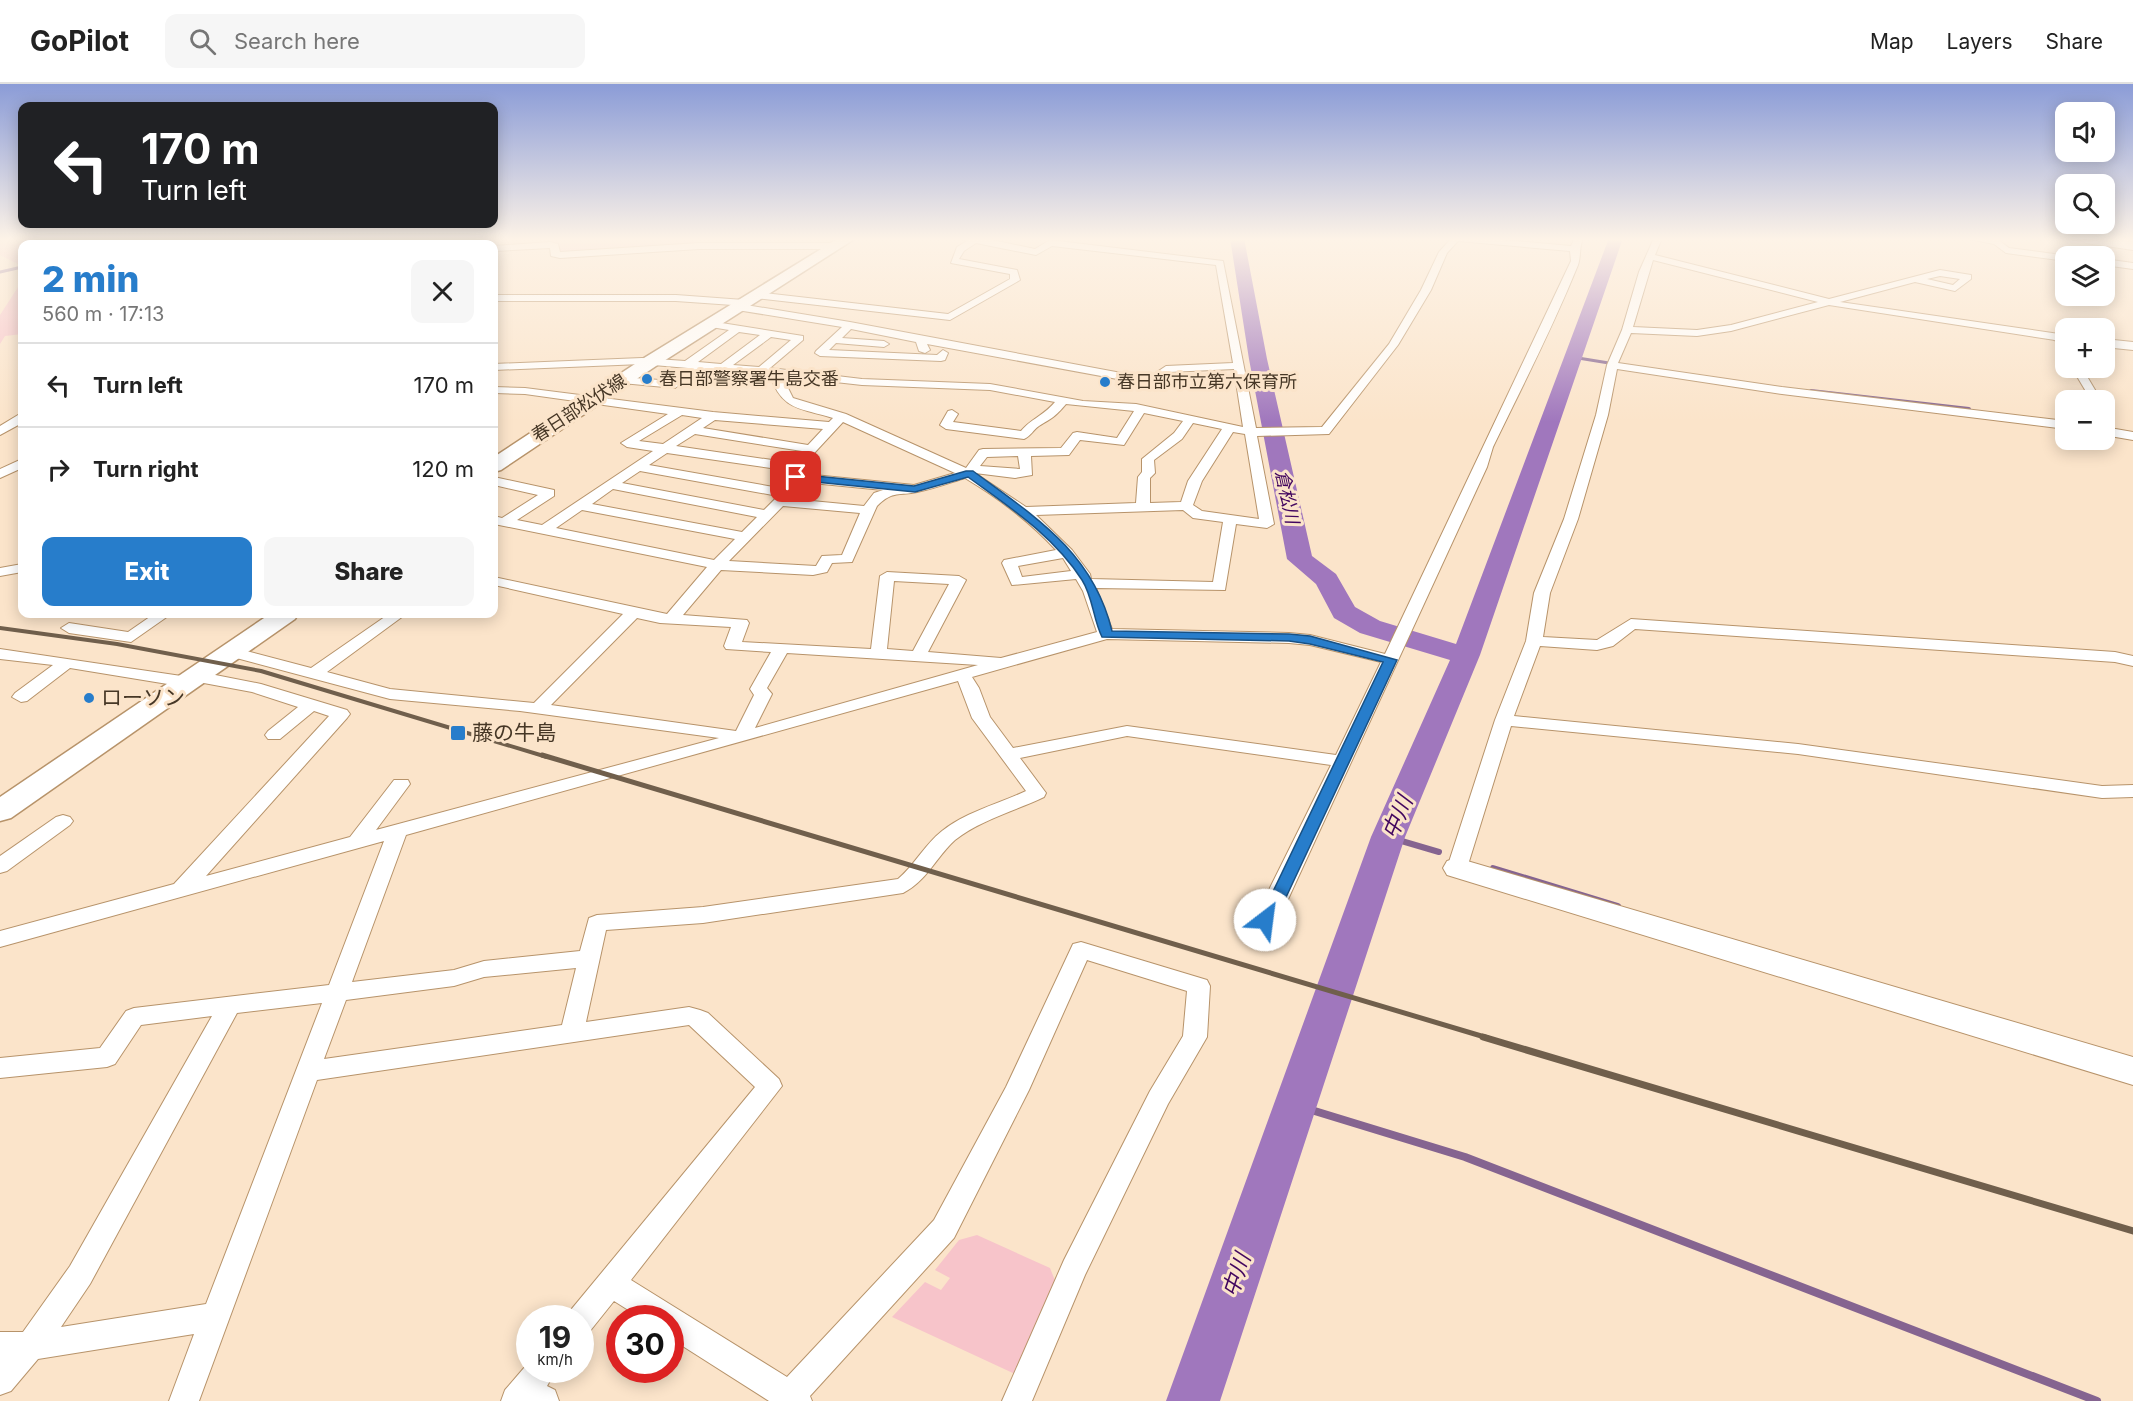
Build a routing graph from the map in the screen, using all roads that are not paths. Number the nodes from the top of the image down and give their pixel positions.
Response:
1 (702, 299) edge
2 (750, 299) edge
3 (981, 299) edge
4 (1226, 299) edge
5 (1420, 299) edge
6 (1559, 299) edge
7 (1636, 299) edge
8 (1816, 299) edge
9 (1843, 299) edge
10 (746, 302) junction
11 (1830, 303) junction
12 (885, 309) junction
13 (709, 324) junction
14 (850, 325) junction
15 (863, 327) junction
16 (738, 328) junction
17 (1627, 330) junction
18 (769, 333) junction
19 (887, 339) junction
20 (833, 340) junction
21 (921, 340) junction
22 (2055, 340) edge
23 (2115, 344) edge
24 (2133, 346) edge
25 (943, 353) junction
26 (835, 354) junction
27 (983, 360) dead end
28 (650, 362) junction
29 (527, 364) junction
30 (1612, 364) junction
31 (692, 365) junction
32 (1236, 366) junction
33 (498, 367) edge
34 (723, 367) junction
35 (761, 370) junction
36 (871, 370) junction
37 (775, 372) junction
38 (809, 377) junction
39 (622, 380) junction
40 (967, 386) junction
41 (498, 388) edge
42 (498, 390) edge
43 (592, 399) junction
44 (1063, 400) junction
45 (1141, 409) junction
46 (679, 411) junction
47 (714, 416) junction
48 (18, 420) edge
49 (836, 421) junction
50 (1189, 421) junction
51 (2055, 423) edge
52 (1229, 428) junction
53 (694, 430) junction
54 (0, 431) edge
55 (1254, 432) junction
56 (2115, 433) edge
57 (2133, 436) edge
58 (668, 447) junction
59 (810, 449) junction
60 (1024, 453) junction
61 (498, 463) edge
62 (18, 465) edge
63 (639, 467) junction
64 (970, 471) junction
65 (797, 473) junction
66 (0, 474) edge
67 (498, 482) edge
68 (612, 485) junction
69 (900, 488) junction
70 (783, 498) junction
71 (581, 506) junction
72 (1186, 506) junction
73 (1143, 507) junction
74 (868, 510) junction
75 (1022, 511) junction
76 (767, 514) junction
77 (1230, 519) junction
78 (499, 521) edge
79 (544, 530) junction
80 (746, 537) junction
81 (1067, 553) junction
82 (717, 565) junction
83 (18, 569) edge
84 (0, 572) edge
85 (1086, 579) junction
86 (498, 583) edge
87 (634, 612) junction
88 (157, 618) edge
89 (280, 618) edge
90 (393, 618) edge
91 (671, 619) junction
92 (69, 628) dead end
93 (1107, 634) junction
94 (1534, 641) junction
95 (782, 648) junction
96 (231, 652) junction
97 (0, 654) edge
98 (878, 654) junction
99 (1392, 654) junction
100 (918, 656) junction
101 (2133, 661) edge
102 (1006, 662) junction
103 (66, 663) junction
104 (314, 674) junction
105 (962, 675) junction
106 (190, 679) junction
107 (21, 697) dead end
108 (310, 706) junction
109 (538, 708) junction
110 (1504, 720) junction
111 (274, 735) dead end
112 (742, 737) junction
113 (1007, 755) junction
114 (1342, 761) junction
115 (401, 784) dead end
116 (2133, 791) edge
117 (0, 811) edge
118 (63, 821) dead end
119 (398, 830) junction
120 (357, 841) junction
121 (0, 866) edge
122 (1457, 868) joint
123 (181, 890) junction
124 (1265, 920) dead end
125 (0, 939) edge
126 (589, 958) junction
127 (337, 992) junction
128 (228, 1007) junction
129 (572, 1032) junction
130 (0, 1068) edge
131 (308, 1071) junction
132 (2133, 1071) edge
133 (611, 1283) junction
134 (593, 1305) edge
135 (646, 1305) edge
136 (215, 1317) junction
137 (684, 1330) edge
138 (0, 1346) edge
139 (30, 1347) junction
140 (0, 1380) edge
141 (790, 1399) edge
142 (184, 1401) edge
143 (1017, 1401) edge

1 - 10 street
2 - 10 main road, 春日部松伏線
3 - 12 street
4 - 32 street
5 - 55 street
6 - 99 street
7 - 17 street
8 - 11 street
9 - 11 street
10 - 12 street
10 - 13 main road, 春日部松伏線
10 - 14 street
11 - 17 street
11 - 22 street
12 - 15 street
13 - 16 street
13 - 28 main road, 春日部松伏線
14 - 15 street
14 - 20 street
15 - 19 street
16 - 18 street
16 - 31 street
17 - 30 street
18 - 34 street
18 - 35 street
19 - 20 street
19 - 21 street
19 - 36 street
20 - 26 street
21 - 25 street
21 - 32 street
23 - 24 street
25 - 27 street
25 - 36 street
26 - 36 street
26 - 38 street
28 - 29 street
28 - 31 street
28 - 39 main road, 春日部松伏線
29 - 33 street
29 - 41 street
30 - 51 street
30 - 94 street
31 - 34 street
31 - 39 street
32 - 55 street
34 - 35 street
35 - 37 street
36 - 38 street
36 - 40 street
37 - 38 street
37 - 49 street
39 - 43 main road, 春日部松伏線
40 - 44 street
40 - 44 street
42 - 43 street
43 - 46 street
43 - 61 main road, 春日部松伏線
44 - 45 street
45 - 50 street
45 - 60 street
46 - 47 street
46 - 58 street
47 - 49 street
47 - 53 street
48 - 54 street
49 - 59 street
49 - 64 street
50 - 52 street
50 - 73 street
52 - 55 street
52 - 72 street
53 - 58 street
53 - 59 street
55 - 77 street
56 - 57 street
58 - 63 street
58 - 65 street
59 - 65 street
60 - 64 street
60 - 64 street
62 - 66 street
63 - 68 street
63 - 70 street
64 - 69 street
64 - 75 street
65 - 69 street
65 - 70 street
67 - 78 street
68 - 71 street
68 - 76 street
69 - 74 street
70 - 74 street
70 - 76 street
71 - 79 street
71 - 80 street
72 - 73 street
72 - 77 street
73 - 75 street
74 - 82 street
75 - 81 street
76 - 80 street
77 - 85 street
78 - 79 street
79 - 82 street
80 - 82 street
81 - 85 street
81 - 85 street
82 - 91 street
83 - 84 street
85 - 93 street
86 - 87 street
87 - 91 street
87 - 109 street
88 - 92 street
89 - 96 main road
90 - 104 street
91 - 95 street
93 - 99 street
93 - 102 street
94 - 101 street
94 - 110 street
95 - 98 street
95 - 112 street
96 - 104 street
96 - 106 main road
97 - 103 street
98 - 100 street
98 - 100 street
99 - 114 street
100 - 102 street
102 - 105 street
103 - 106 street
103 - 107 street
104 - 109 street
105 - 112 street
105 - 113 street
106 - 108 street
106 - 117 main road
108 - 111 street
108 - 123 street
109 - 112 street
110 - 116 street
110 - 122 street
112 - 119 street
113 - 114 street
113 - 126 street
114 - 124 street
115 - 120 street
118 - 121 street
119 - 120 street
119 - 127 street
120 - 123 street
122 - 132 street
123 - 125 street
126 - 127 street
126 - 129 street
127 - 128 street
127 - 131 street
128 - 130 street
128 - 139 street
129 - 131 street
129 - 133 street
131 - 136 street
133 - 134 street
133 - 135 street
136 - 139 street
136 - 142 street
137 - 141 street
138 - 139 street
139 - 140 street
141 - 143 street

